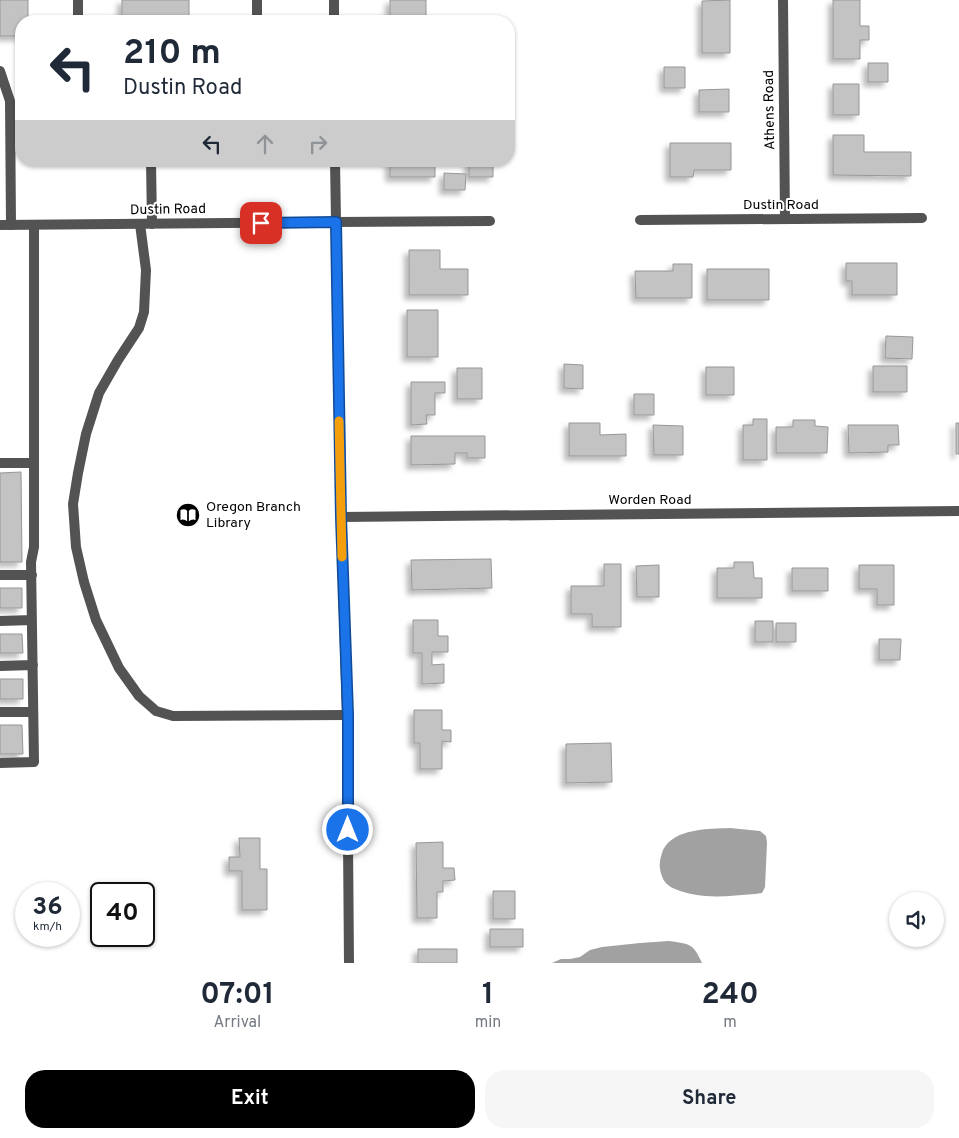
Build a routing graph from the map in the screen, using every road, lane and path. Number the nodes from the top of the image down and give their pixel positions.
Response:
1 (78, 0) edge
2 (256, 0) edge
3 (334, 0) edge
4 (783, 0) edge
5 (78, 15) edge
6 (257, 15) edge
7 (334, 15) edge
8 (0, 71) edge
9 (150, 167) edge
10 (336, 167) edge
11 (922, 218) dead end
12 (785, 219) junction
13 (640, 220) dead end
14 (490, 221) dead end
15 (336, 222) junction
16 (140, 224) junction
17 (152, 224) junction
18 (11, 225) junction
19 (34, 225) junction
20 (0, 226) edge
21 (0, 463) edge
22 (34, 463) junction
23 (959, 511) edge
24 (341, 517) junction
25 (0, 575) edge
26 (32, 575) junction
27 (32, 620) junction
28 (0, 621) edge
29 (32, 665) junction
30 (0, 666) edge
31 (0, 712) edge
32 (33, 712) junction
33 (348, 715) junction
34 (0, 763) edge
35 (349, 963) edge

1 - 5 street
2 - 6 street
3 - 7 street
4 - 12 street, Athens Road
8 - 18 street
9 - 17 street
10 - 15 street
11 - 12 street, Dustin Road
12 - 13 street, Dustin Road
14 - 15 street, Dustin Road
15 - 17 street, Dustin Road
15 - 24 street
16 - 17 street, Dustin Road
16 - 19 street, Dustin Road
16 - 33 street
18 - 19 street, Dustin Road
18 - 20 street, Dustin Road
19 - 22 street
21 - 22 street
22 - 26 street
23 - 24 street, Worden Road
24 - 33 street
25 - 26 street
26 - 27 street
27 - 28 street
27 - 29 street
29 - 30 street
29 - 32 street
31 - 32 street
32 - 34 street
33 - 35 street

